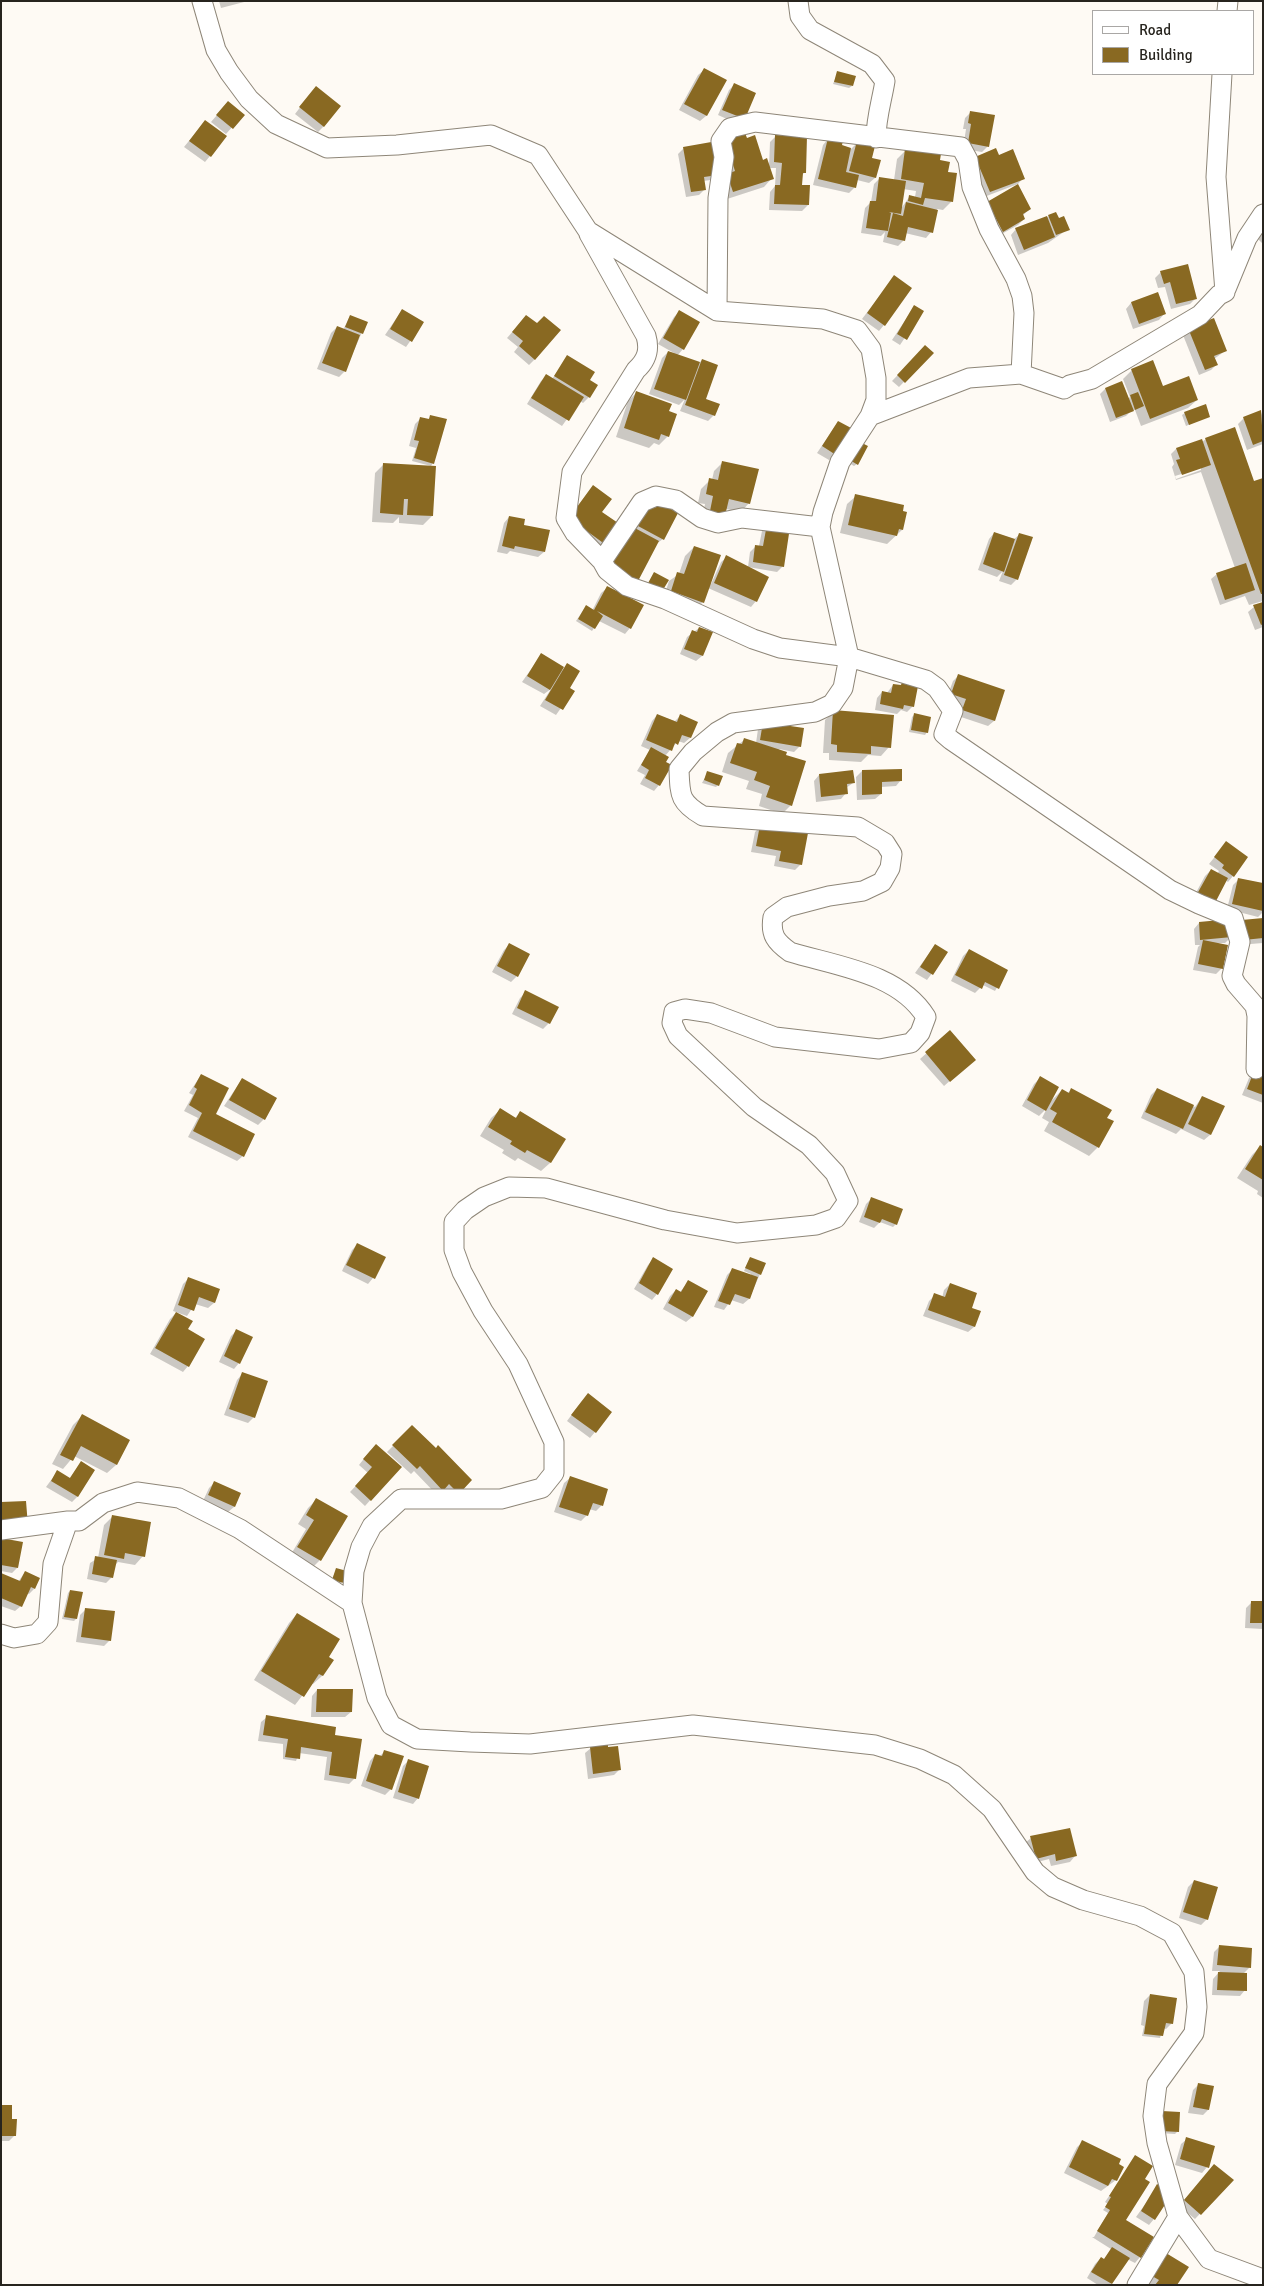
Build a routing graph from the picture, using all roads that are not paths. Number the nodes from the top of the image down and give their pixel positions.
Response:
1 (202, 1) edge
2 (798, 1) edge
3 (1222, 75) edge
4 (876, 138) junction
5 (1263, 214) edge
6 (588, 231) junction
7 (1225, 292) junction
8 (717, 310) junction
9 (1021, 374) junction
10 (870, 416) junction
11 (820, 527) junction
12 (602, 561) junction
13 (849, 656) junction
14 (1256, 1069) dead end
15 (68, 1521) junction
16 (1, 1530) edge
17 (352, 1603) junction
18 (1, 1634) edge
19 (1178, 2217) junction
20 (1263, 2279) edge
21 (1138, 2285) edge

1 - 6 street
2 - 4 street
3 - 7 street
4 - 8 street
4 - 9 street
5 - 7 street
6 - 8 street
6 - 12 street
7 - 9 street
8 - 10 street
9 - 10 street
10 - 11 street
11 - 12 street
11 - 13 street
12 - 13 street
13 - 14 street
13 - 17 street
15 - 16 street
15 - 17 street
15 - 18 street
17 - 19 street
19 - 20 street
19 - 21 street

